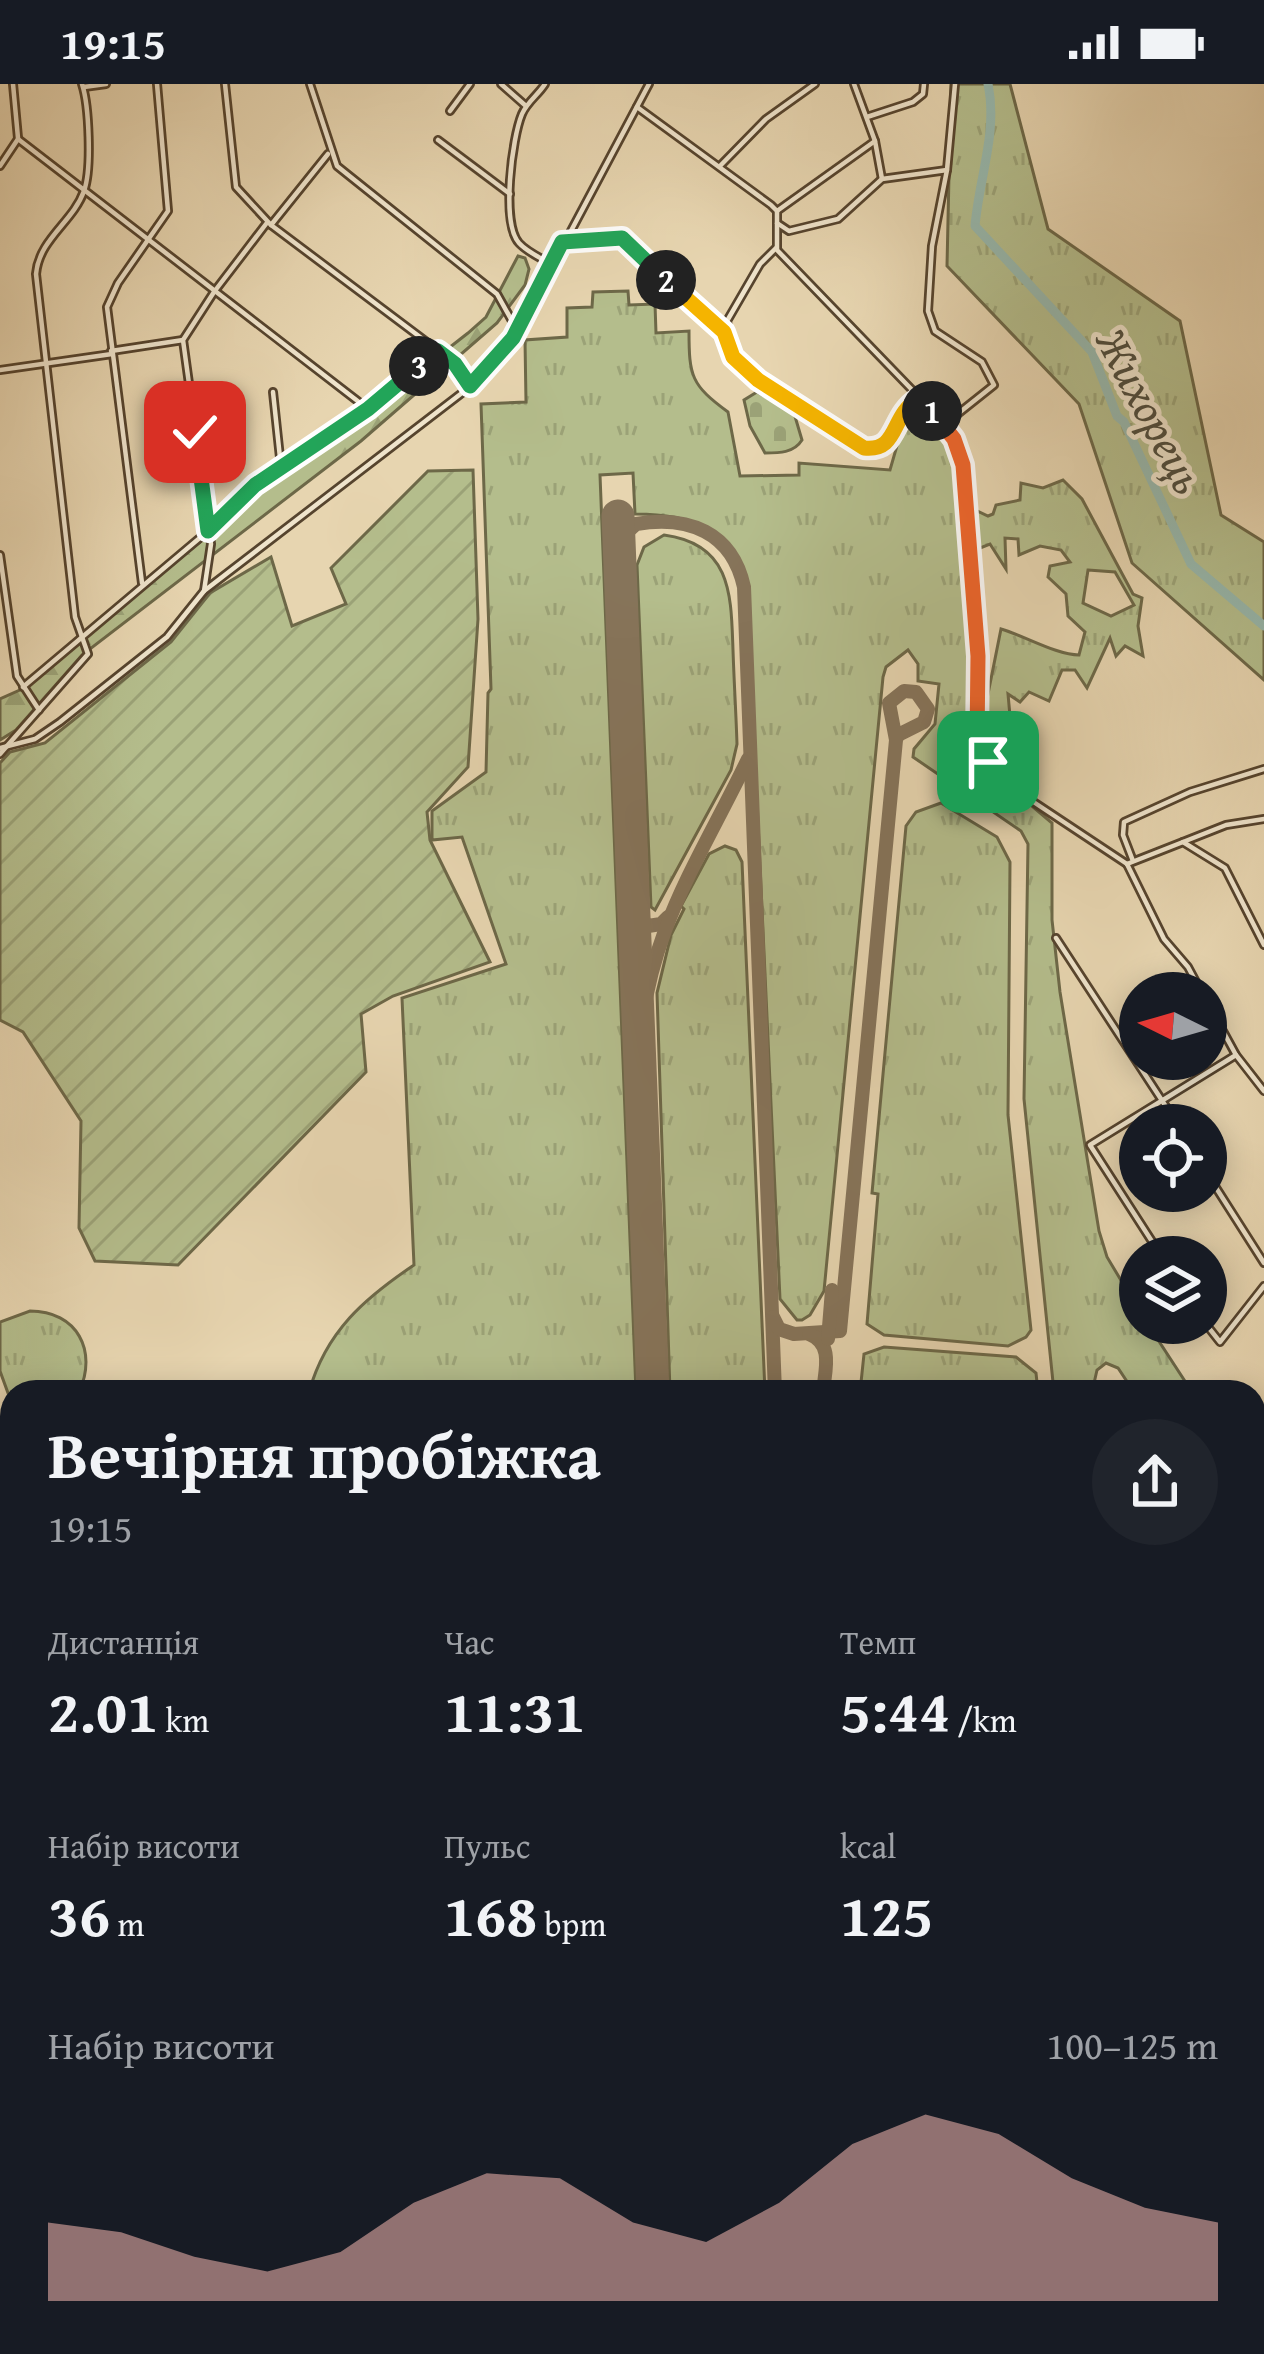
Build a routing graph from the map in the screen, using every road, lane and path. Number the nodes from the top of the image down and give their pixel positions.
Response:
1 (13, 84) edge
2 (106, 84) edge
3 (157, 84) edge
4 (225, 84) edge
5 (310, 84) edge
6 (470, 84) edge
7 (500, 84) edge
8 (545, 84) edge
9 (650, 84) edge
10 (815, 84) edge
11 (854, 84) edge
12 (924, 84) edge
13 (956, 84) edge
14 (83, 86) edge
15 (526, 106) junction
16 (637, 106) junction
17 (450, 111) dead end
18 (867, 117) junction
19 (18, 139) junction
20 (438, 140) dead end
21 (875, 141) junction
22 (330, 152) junction
23 (0, 166) edge
24 (720, 166) junction
25 (946, 170) junction
26 (882, 179) junction
27 (84, 193) junction
28 (511, 194) junction
29 (777, 211) junction
30 (270, 223) junction
31 (777, 223) junction
32 (148, 240) junction
33 (562, 242) junction
34 (776, 248) junction
35 (551, 264) junction
36 (214, 292) junction
37 (517, 330) junction
38 (183, 340) junction
39 (728, 344) junction
40 (438, 351) junction
41 (111, 352) junction
42 (45, 364) junction
43 (0, 370) edge
44 (470, 386) junction
45 (273, 392) dead end
46 (920, 399) junction
47 (368, 409) junction
48 (945, 424) junction
49 (281, 467) junction
50 (208, 531) junction
51 (0, 555) edge
52 (142, 584) junction
53 (204, 591) junction
54 (81, 635) junction
55 (23, 686) junction
56 (39, 710) junction
57 (2, 750) edge
58 (1264, 769) edge
59 (1264, 819) edge
60 (1183, 842) junction
61 (1130, 863) junction
62 (1056, 938) dead end
63 (1264, 945) edge
64 (1191, 972) edge
65 (1227, 1039) edge
66 (1236, 1055) junction
67 (1264, 1091) edge
68 (1163, 1100) junction
69 (1165, 1104) edge
70 (1227, 1205) edge
71 (1148, 1236) edge
72 (1264, 1263) edge
73 (1264, 1286) edge
74 (1227, 1333) edge

1 - 19 street
2 - 14 street
3 - 32 street
4 - 30 street
5 - 22 street
6 - 17 street
7 - 15 street
8 - 15 street
9 - 16 street
10 - 24 street
11 - 18 street
12 - 18 street
13 - 25 street
14 - 27 street
15 - 28 street
16 - 24 street
16 - 33 street
18 - 21 street
19 - 23 street
19 - 27 street
20 - 28 street
21 - 26 street
21 - 29 street
22 - 30 street
22 - 37 street
24 - 29 street
25 - 26 street
25 - 48 street
26 - 31 street
27 - 32 street
27 - 42 street
28 - 35 street
29 - 31 street
30 - 36 street
30 - 40 street
31 - 34 street
32 - 36 street
32 - 41 street
33 - 35 street
33 - 39 street
34 - 39 street
34 - 46 street
35 - 37 street
36 - 38 street
36 - 47 street
37 - 44 street
38 - 41 street
38 - 50 street
39 - 46 street
40 - 44 street
40 - 47 street
41 - 42 street
41 - 52 street
42 - 43 street
42 - 54 street
44 - 53 street
45 - 49 street
46 - 48 street
47 - 49 street
48 - 61 street
49 - 50 street
50 - 52 street
50 - 53 street
51 - 55 street
52 - 54 street
53 - 57 street
54 - 55 street
54 - 56 street
55 - 56 street
56 - 57 street
58 - 61 street
59 - 60 street
60 - 61 street
60 - 63 street
61 - 64 street
62 - 68 street
65 - 66 street
66 - 67 street
66 - 68 street
68 - 69 street
68 - 71 street
70 - 72 street
73 - 74 street

